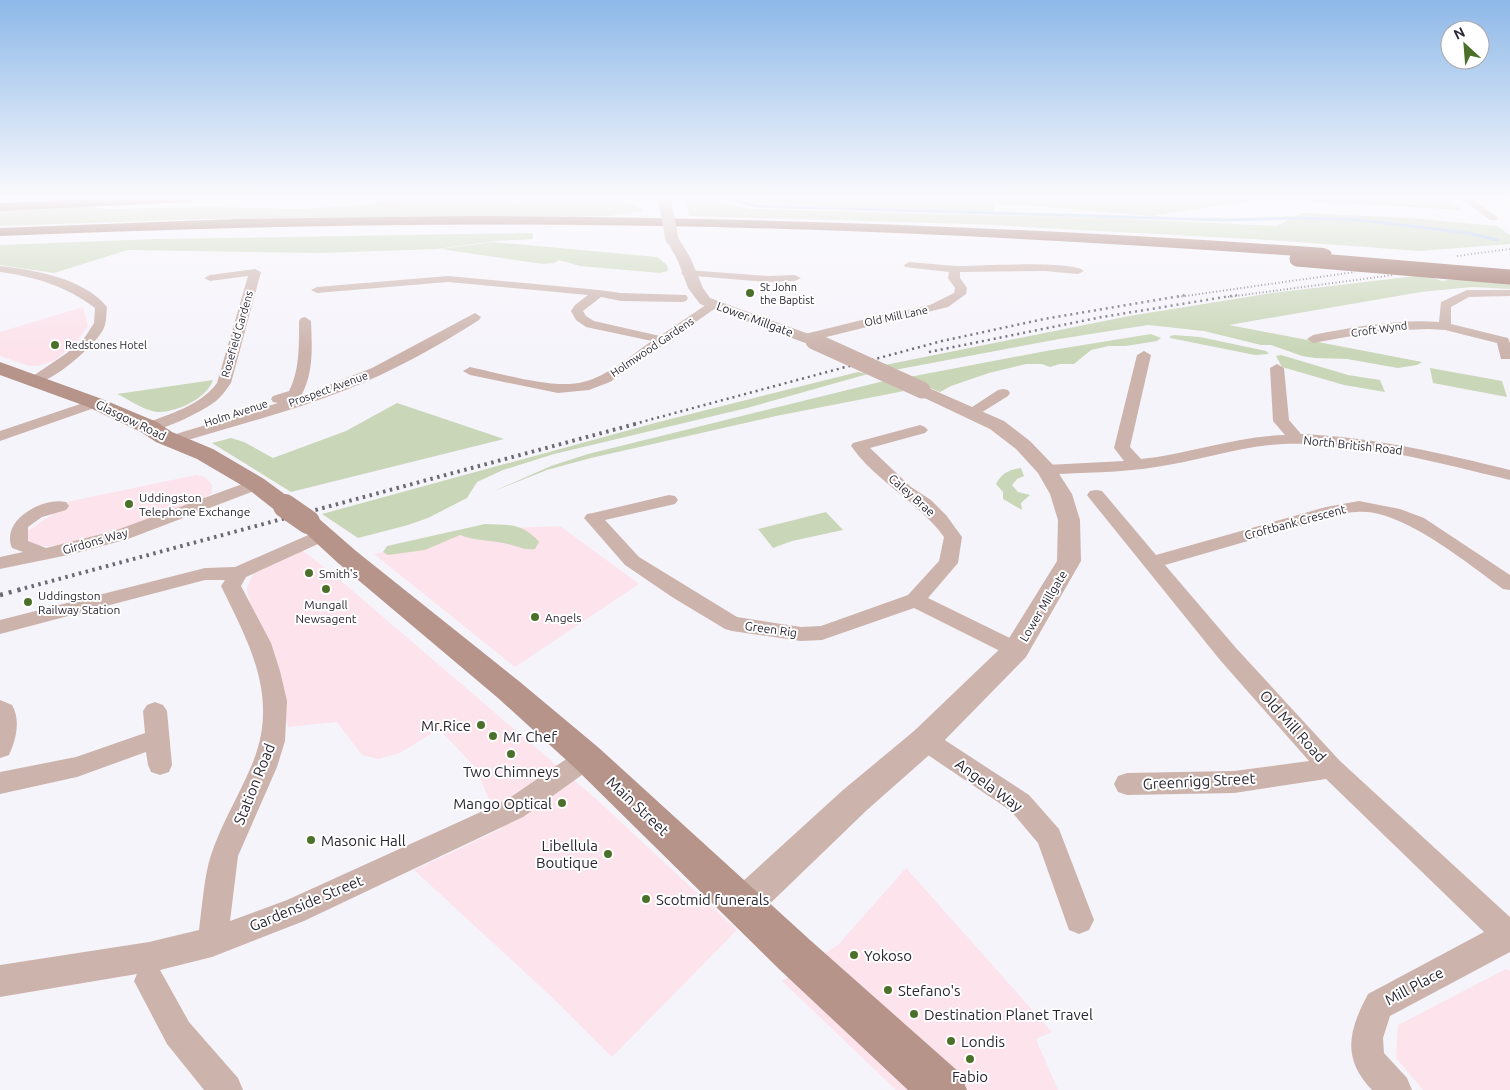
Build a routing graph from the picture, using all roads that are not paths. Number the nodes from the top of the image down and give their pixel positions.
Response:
1 (678, 249) edge
2 (1129, 249) edge
3 (1256, 249) edge
4 (909, 265) dead end
5 (1012, 267) joint
6 (0, 269) edge
7 (955, 269) junction
8 (1510, 269) edge
9 (1078, 271) dead end
10 (687, 273) junction
11 (33, 274) junction
12 (1510, 277) edge
13 (210, 278) dead end
14 (795, 278) dead end
15 (8, 281) dead end
16 (316, 290) dead end
17 (599, 292) junction
18 (1510, 293) edge
19 (682, 298) dead end
20 (714, 305) junction
21 (475, 317) dead end
22 (305, 321) dead end
23 (1445, 326) junction
24 (1359, 331) junction
25 (810, 339) junction
26 (1313, 339) dead end
27 (663, 340) junction
28 (1506, 341) edge
29 (1383, 342) dead end
30 (1144, 355) dead end
31 (1506, 356) dead end
32 (0, 368) edge
33 (1277, 368) dead end
34 (470, 371) dead end
35 (34, 380) junction
36 (1003, 393) dead end
37 (95, 402) junction
38 (971, 413) junction
39 (920, 430) dead end
40 (162, 435) junction
41 (0, 436) edge
42 (1297, 439) junction
43 (1136, 464) junction
44 (1047, 470) junction
45 (1510, 474) edge
46 (256, 484) junction
47 (1096, 495) dead end
48 (668, 500) dead end
49 (60, 506) dead end
50 (315, 528) junction
51 (46, 554) junction
52 (1153, 562) junction
53 (0, 563) edge
54 (238, 573) junction
55 (1510, 584) edge
56 (915, 600) junction
57 (0, 627) edge
58 (1016, 650) junction
59 (0, 709) edge
60 (155, 711) dead end
61 (157, 738) junction
62 (925, 740) junction
63 (0, 748) edge
64 (587, 758) junction
65 (160, 765) dead end
66 (1331, 768) junction
67 (0, 783) edge
68 (1126, 784) dead end
69 (744, 905) junction
70 (1080, 920) dead end
71 (1509, 936) edge
72 (212, 942) junction
73 (0, 981) edge
74 (150, 982) dead end
75 (226, 1090) edge
76 (943, 1090) edge
77 (1395, 1090) edge

1 - 10 street, Lower Millgate, bridge
2 - 12 highway, bridge
3 - 8 highway
4 - 7 street
5 - 7 street
5 - 9 street
6 - 11 street
7 - 25 street, Old Mill Lane
10 - 14 street
10 - 20 street, Lower Millgate
11 - 15 street
11 - 35 street
13 - 40 street, Rosefield Gardens
16 - 17 street
17 - 19 street
17 - 27 street
18 - 23 street
20 - 25 street, Lower Millgate
20 - 27 street, Holmwood Gardens
21 - 40 street, Prospect Avenue
22 - 40 street, Holm Avenue
23 - 24 street, Croft Wynd
23 - 28 street, Croft Wynd
24 - 26 street, Croft Wynd
24 - 29 street
25 - 38 street, Lower Millgate, bridge
27 - 34 street, Holmwood Gardens
28 - 31 street, Croft Wynd
30 - 43 street
32 - 35 main road, Glasgow Road
33 - 42 street
35 - 37 main road, Glasgow Road
36 - 38 street
37 - 40 main road, Glasgow Road
37 - 41 street
38 - 44 street, Lower Millgate
39 - 56 street, Caley Brae
40 - 46 main road, Glasgow Road
42 - 43 street, North British Road
42 - 45 street, North British Road
43 - 44 street, North British Road
44 - 58 street, Lower Millgate
46 - 50 main road, Main Street, bridge
46 - 51 street, Girdons Way
47 - 52 street, Old Mill Road
48 - 56 street, Green Rig
49 - 51 street, Girdons Way
50 - 54 street
50 - 64 main road, Main Street
51 - 53 street, Girdons Way
52 - 55 street, Croftbank Crescent
52 - 66 street, Old Mill Road
54 - 57 street
54 - 72 street, Station Road
56 - 58 street
58 - 62 street, Lower Millgate
59 - 63 street
60 - 61 street
61 - 65 street
61 - 67 street
62 - 69 street, Lower Millgate
62 - 70 street, Angela Way
64 - 69 main road, Main Street
64 - 72 street, Gardenside Street
66 - 68 street, Greenrigg Street
66 - 71 street, Old Mill Road
69 - 76 main road, Main Street
71 - 77 street, Mill Place
72 - 73 street, Gardenside Street
74 - 75 street

